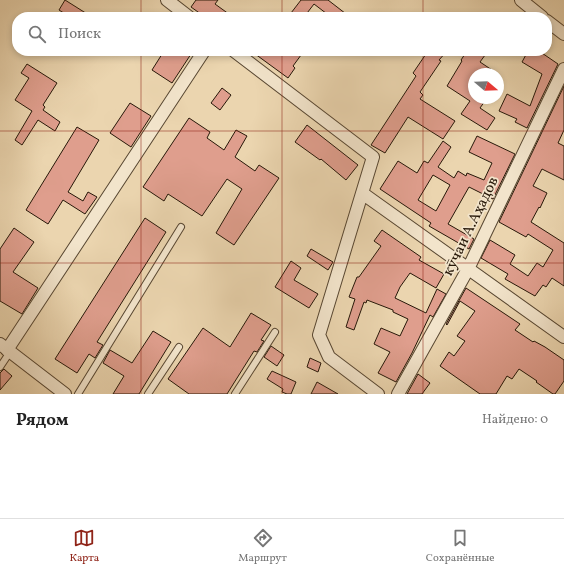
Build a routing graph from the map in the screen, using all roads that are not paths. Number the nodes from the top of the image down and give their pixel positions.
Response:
1 (167, 0) edge
2 (521, 0) edge
3 (183, 12) edge
4 (536, 12) edge
5 (552, 25) edge
6 (564, 34) edge
7 (201, 56) edge
8 (241, 56) edge
9 (564, 69) edge
10 (362, 193) junction
11 (181, 227) dead end
12 (468, 269) junction
13 (275, 332) dead end
14 (564, 337) edge
15 (179, 348) dead end
16 (6, 349) edge
17 (0, 367) edge
18 (65, 394) edge
19 (78, 394) edge
20 (148, 394) edge
21 (235, 394) edge
22 (378, 394) edge
23 (398, 394) edge

1 - 3 street
2 - 4 street
5 - 6 street
7 - 16 street
8 - 10 street
9 - 12 street, кӯчаи А.Аҳадов
10 - 12 street
10 - 22 street
11 - 19 lane
12 - 14 street
12 - 23 street, кӯчаи А.Аҳадов
13 - 21 lane
15 - 20 lane
16 - 17 lane
16 - 18 street

